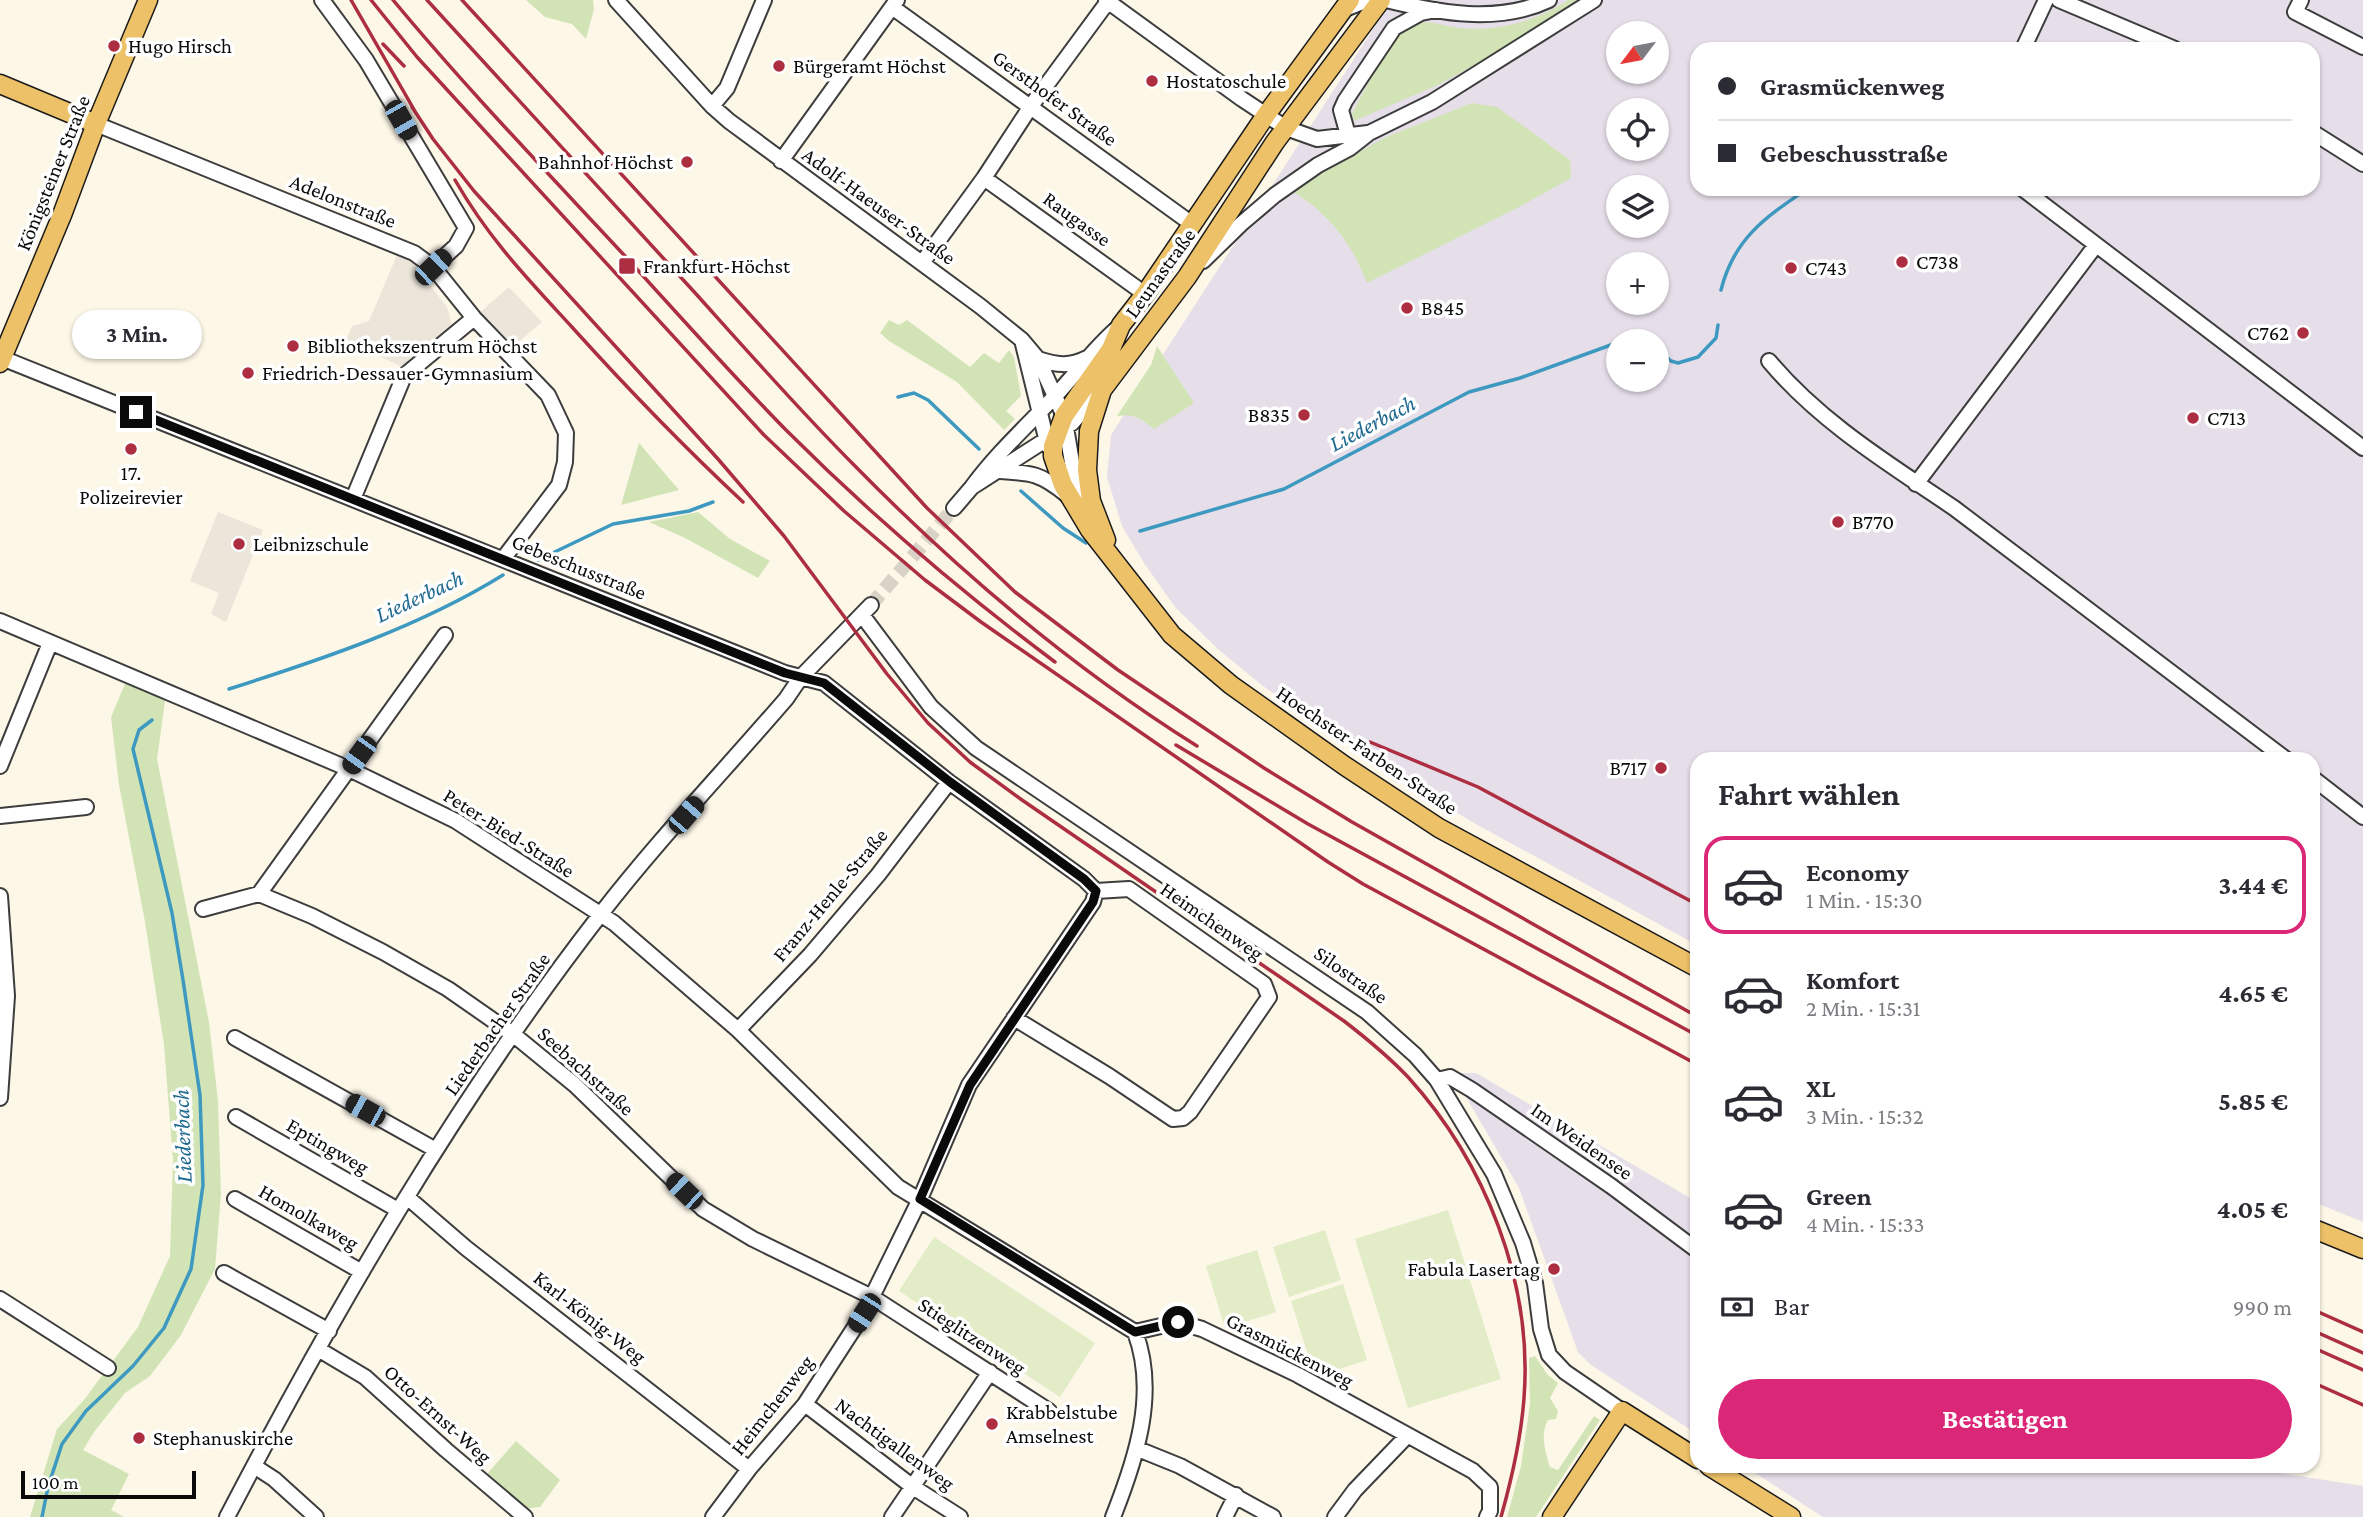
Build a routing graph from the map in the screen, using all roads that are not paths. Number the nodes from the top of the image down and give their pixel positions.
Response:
1 (148, 0) edge
2 (322, 0) edge
3 (616, 0) edge
4 (764, 0) edge
5 (1107, 0) edge
6 (1368, 0) edge
7 (1381, 0) edge
8 (1387, 0) edge
9 (1417, 0) edge
10 (1549, 0) edge
11 (1594, 0) edge
12 (2046, 0) edge
13 (2059, 0) edge
14 (2301, 0) edge
15 (894, 4) edge
16 (1346, 5) edge
17 (1435, 5) edge
18 (1355, 33) junction
19 (2026, 42) edge
20 (2158, 42) edge
21 (2363, 47) edge
22 (0, 84) edge
23 (712, 106) junction
24 (1031, 106) junction
25 (1266, 115) junction
26 (96, 124) junction
27 (1286, 128) junction
28 (1369, 133) junction
29 (1348, 135) junction
30 (2320, 137) edge
31 (781, 161) junction
32 (2363, 164) edge
33 (984, 178) junction
34 (2032, 196) edge
35 (1192, 224) junction
36 (2096, 245) junction
37 (922, 262) junction
38 (433, 267) junction
39 (1187, 277) junction
40 (1145, 294) junction
41 (474, 318) junction
42 (1121, 325) junction
43 (1022, 340) junction
44 (1090, 357) junction
45 (1, 359) edge
46 (1038, 359) junction
47 (1769, 361) dead end
48 (1102, 390) junction
49 (1046, 404) junction
50 (1063, 426) junction
51 (2363, 448) edge
52 (998, 471) junction
53 (1916, 484) junction
54 (972, 487) junction
55 (1070, 498) junction
56 (353, 499) junction
57 (954, 508) tunnel mouth
58 (1100, 527) junction
59 (503, 559) junction
60 (1117, 562) junction
61 (866, 610) joint
62 (0, 621) edge
63 (445, 635) dead end
64 (50, 643) junction
65 (801, 677) junction
66 (2276, 752) edge
67 (0, 766) edge
68 (349, 769) junction
69 (950, 782) junction
70 (2320, 784) edge
71 (86, 807) dead end
72 (0, 816) edge
73 (2363, 817) edge
74 (1096, 891) junction
75 (259, 894) junction
76 (0, 897) edge
77 (204, 909) dead end
78 (600, 915) junction
79 (1690, 964) edge
80 (1014, 1018) junction
81 (738, 1030) junction
82 (514, 1035) junction
83 (235, 1038) dead end
84 (1437, 1080) junction
85 (0, 1098) edge
86 (236, 1117) dead end
87 (436, 1150) junction
88 (407, 1197) junction
89 (234, 1199) dead end
90 (920, 1199) junction
91 (398, 1210) junction
92 (2320, 1231) edge
93 (1690, 1245) edge
94 (2363, 1249) edge
95 (362, 1272) junction
96 (224, 1273) dead end
97 (872, 1297) junction
98 (0, 1299) edge
99 (329, 1331) junction
100 (1135, 1332) junction
101 (318, 1349) junction
102 (108, 1368) dead end
103 (990, 1372) junction
104 (805, 1404) junction
105 (1049, 1411) dead end
106 (1622, 1411) junction
107 (1407, 1436) junction
108 (1138, 1449) junction
109 (1690, 1454) edge
110 (254, 1466) junction
111 (748, 1469) junction
112 (1720, 1473) edge
113 (913, 1487) junction
114 (1236, 1495) junction
115 (227, 1517) edge
116 (316, 1517) edge
117 (525, 1517) edge
118 (713, 1517) edge
119 (892, 1517) edge
120 (960, 1517) edge
121 (1113, 1517) edge
122 (1225, 1517) edge
123 (1273, 1517) edge
124 (1335, 1517) edge
125 (1487, 1517) edge
126 (1552, 1517) edge
127 (1791, 1517) edge

1 - 26 main road, Königsteiner Straße
2 - 38 street
3 - 23 street, Adolf-Haeuser-Straße
4 - 23 street
5 - 24 street
5 - 25 street
6 - 16 street
6 - 18 street, Leunastraße
7 - 18 main road, Leunastraße
8 - 17 street
9 - 17 street
10 - 17 street
11 - 28 street
12 - 19 street
13 - 20 street
14 - 21 street
15 - 24 street, Gersthofer Straße
15 - 31 street
16 - 25 main road, Leunastraße
17 - 29 street
18 - 27 main road, Leunastraße
22 - 26 main road
23 - 31 street, Adolf-Haeuser-Straße
24 - 33 street
24 - 35 street, Gersthofer Straße
25 - 27 street
25 - 35 main road, Leunastraße
26 - 38 street, Adelonstraße
26 - 45 main road, Königsteiner Straße
27 - 29 street
27 - 39 main road, Leunastraße
28 - 29 street
28 - 39 street
30 - 32 street
31 - 37 street, Adolf-Haeuser-Straße
33 - 37 street
33 - 40 street, Raugasse
34 - 36 street
35 - 40 main road, Leunastraße
36 - 51 street
36 - 53 street
37 - 43 street, Adolf-Haeuser-Straße
38 - 41 street, Adelonstraße
39 - 48 main road, Leunastraße
40 - 42 main road, Leunastraße
41 - 56 street
41 - 59 street, Adelonstraße
42 - 44 street, Leunastraße
42 - 50 main road, Leunastraße
43 - 46 street, Adolf-Haeuser-Straße
43 - 49 street, Adolf-Haeuser-Straße
44 - 46 street
44 - 49 street, Leunastraße
45 - 56 street, Gebeschusstraße
46 - 49 street, Adolf-Haeuser-Straße
47 - 53 street
48 - 50 street
48 - 58 main road, Leunastraße
49 - 50 street, Adolf-Haeuser-Straße
49 - 50 street
49 - 54 street, Leunastraße
50 - 52 street
50 - 55 main road, Hoechster-Farben-Straße
50 - 58 street
52 - 54 street
52 - 55 street, Hoechster-Farben-Straße
53 - 66 street
54 - 57 street
55 - 60 main road, Hoechster-Farben-Straße
56 - 59 street, Gebeschusstraße
58 - 60 main road, Leunastraße
59 - 65 street, Gebeschusstraße
60 - 79 main road, Hoechster-Farben-Straße
61 - 65 street, Liederbacher Straße
61 - 84 street, Silostraße
62 - 64 street, Peter-Bied-Straße
63 - 68 street
64 - 67 street
64 - 68 street, Peter-Bied-Straße
65 - 69 street, Gebeschusstraße
65 - 78 street, Liederbacher Straße
68 - 75 street
68 - 78 street, Peter-Bied-Straße
69 - 74 street, Gebeschusstraße
69 - 81 street, Franz-Henle-Straße
70 - 73 street
71 - 72 street
74 - 80 street, Heimchenweg
74 - 80 street, Heimchenweg
75 - 77 street
75 - 82 street, Seebachstraße
76 - 85 street
78 - 81 street, Peter-Bied-Straße
78 - 82 street, Liederbacher Straße
80 - 90 street, Heimchenweg
81 - 90 street, Peter-Bied-Straße
82 - 87 street, Liederbacher Straße
82 - 97 street, Seebachstraße
83 - 87 street
84 - 93 street, Im Weidensee
84 - 106 street, Silostraße
86 - 91 street, Eptingweg
87 - 88 street, Liederbacher Straße
88 - 91 street, Liederbacher Straße
88 - 111 street, Karl-König-Weg
89 - 95 street, Homolkaweg
90 - 97 street, Heimchenweg
90 - 100 street
91 - 95 street, Liederbacher Straße
92 - 94 main road
95 - 99 street, Liederbacher Straße
96 - 99 street
97 - 103 street, Stieglitzenweg
97 - 104 street, Heimchenweg
98 - 102 street
99 - 101 street, Liederbacher Straße
100 - 107 street, Grasmückenweg
100 - 108 street
101 - 110 street, Liederbacher Straße
101 - 117 street, Otto-Ernst-Weg
103 - 105 street, Stieglitzenweg
103 - 113 street
104 - 111 street, Heimchenweg
104 - 113 street, Nachtigallenweg
106 - 109 main road, Silostraße
106 - 126 main road
107 - 124 street
107 - 125 street, Grasmückenweg
108 - 114 street
108 - 121 street
110 - 115 street, Liederbacher Straße
110 - 116 street
111 - 118 street, Heimchenweg
112 - 127 main road
113 - 119 street
113 - 120 street, Nachtigallenweg
114 - 122 street
114 - 123 street

